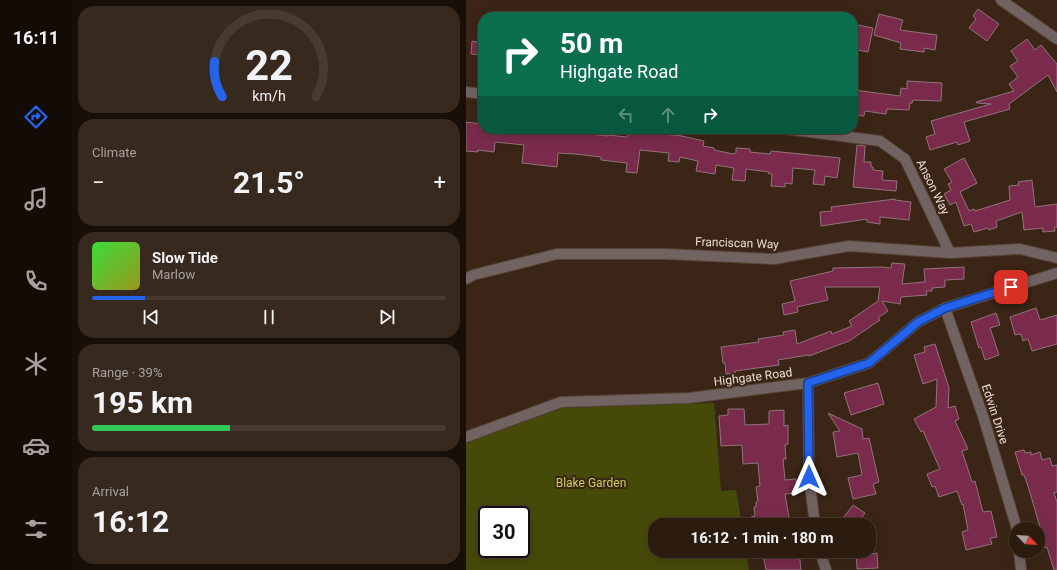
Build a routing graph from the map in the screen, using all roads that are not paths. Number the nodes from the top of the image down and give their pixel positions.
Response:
1 (1001, 0) edge
2 (1057, 38) edge
3 (466, 92) edge
4 (478, 93) edge
5 (825, 134) edge
6 (950, 253) junction
7 (1057, 258) edge
8 (1057, 273) edge
9 (466, 279) edge
10 (945, 308) junction
11 (808, 383) junction
12 (466, 437) edge
13 (814, 518) edge
14 (1015, 522) edge
15 (822, 558) edge
16 (1020, 558) edge
17 (826, 570) edge
18 (1021, 570) edge

1 - 2 street
3 - 4 street
5 - 6 street, Anson Way
6 - 7 street, Franciscan Way
6 - 9 street, Franciscan Way
8 - 10 street, Highgate Road
10 - 11 street, Highgate Road
10 - 14 street, Edwin Drive
11 - 12 street, Highgate Road
11 - 13 street
15 - 17 street
16 - 18 street

